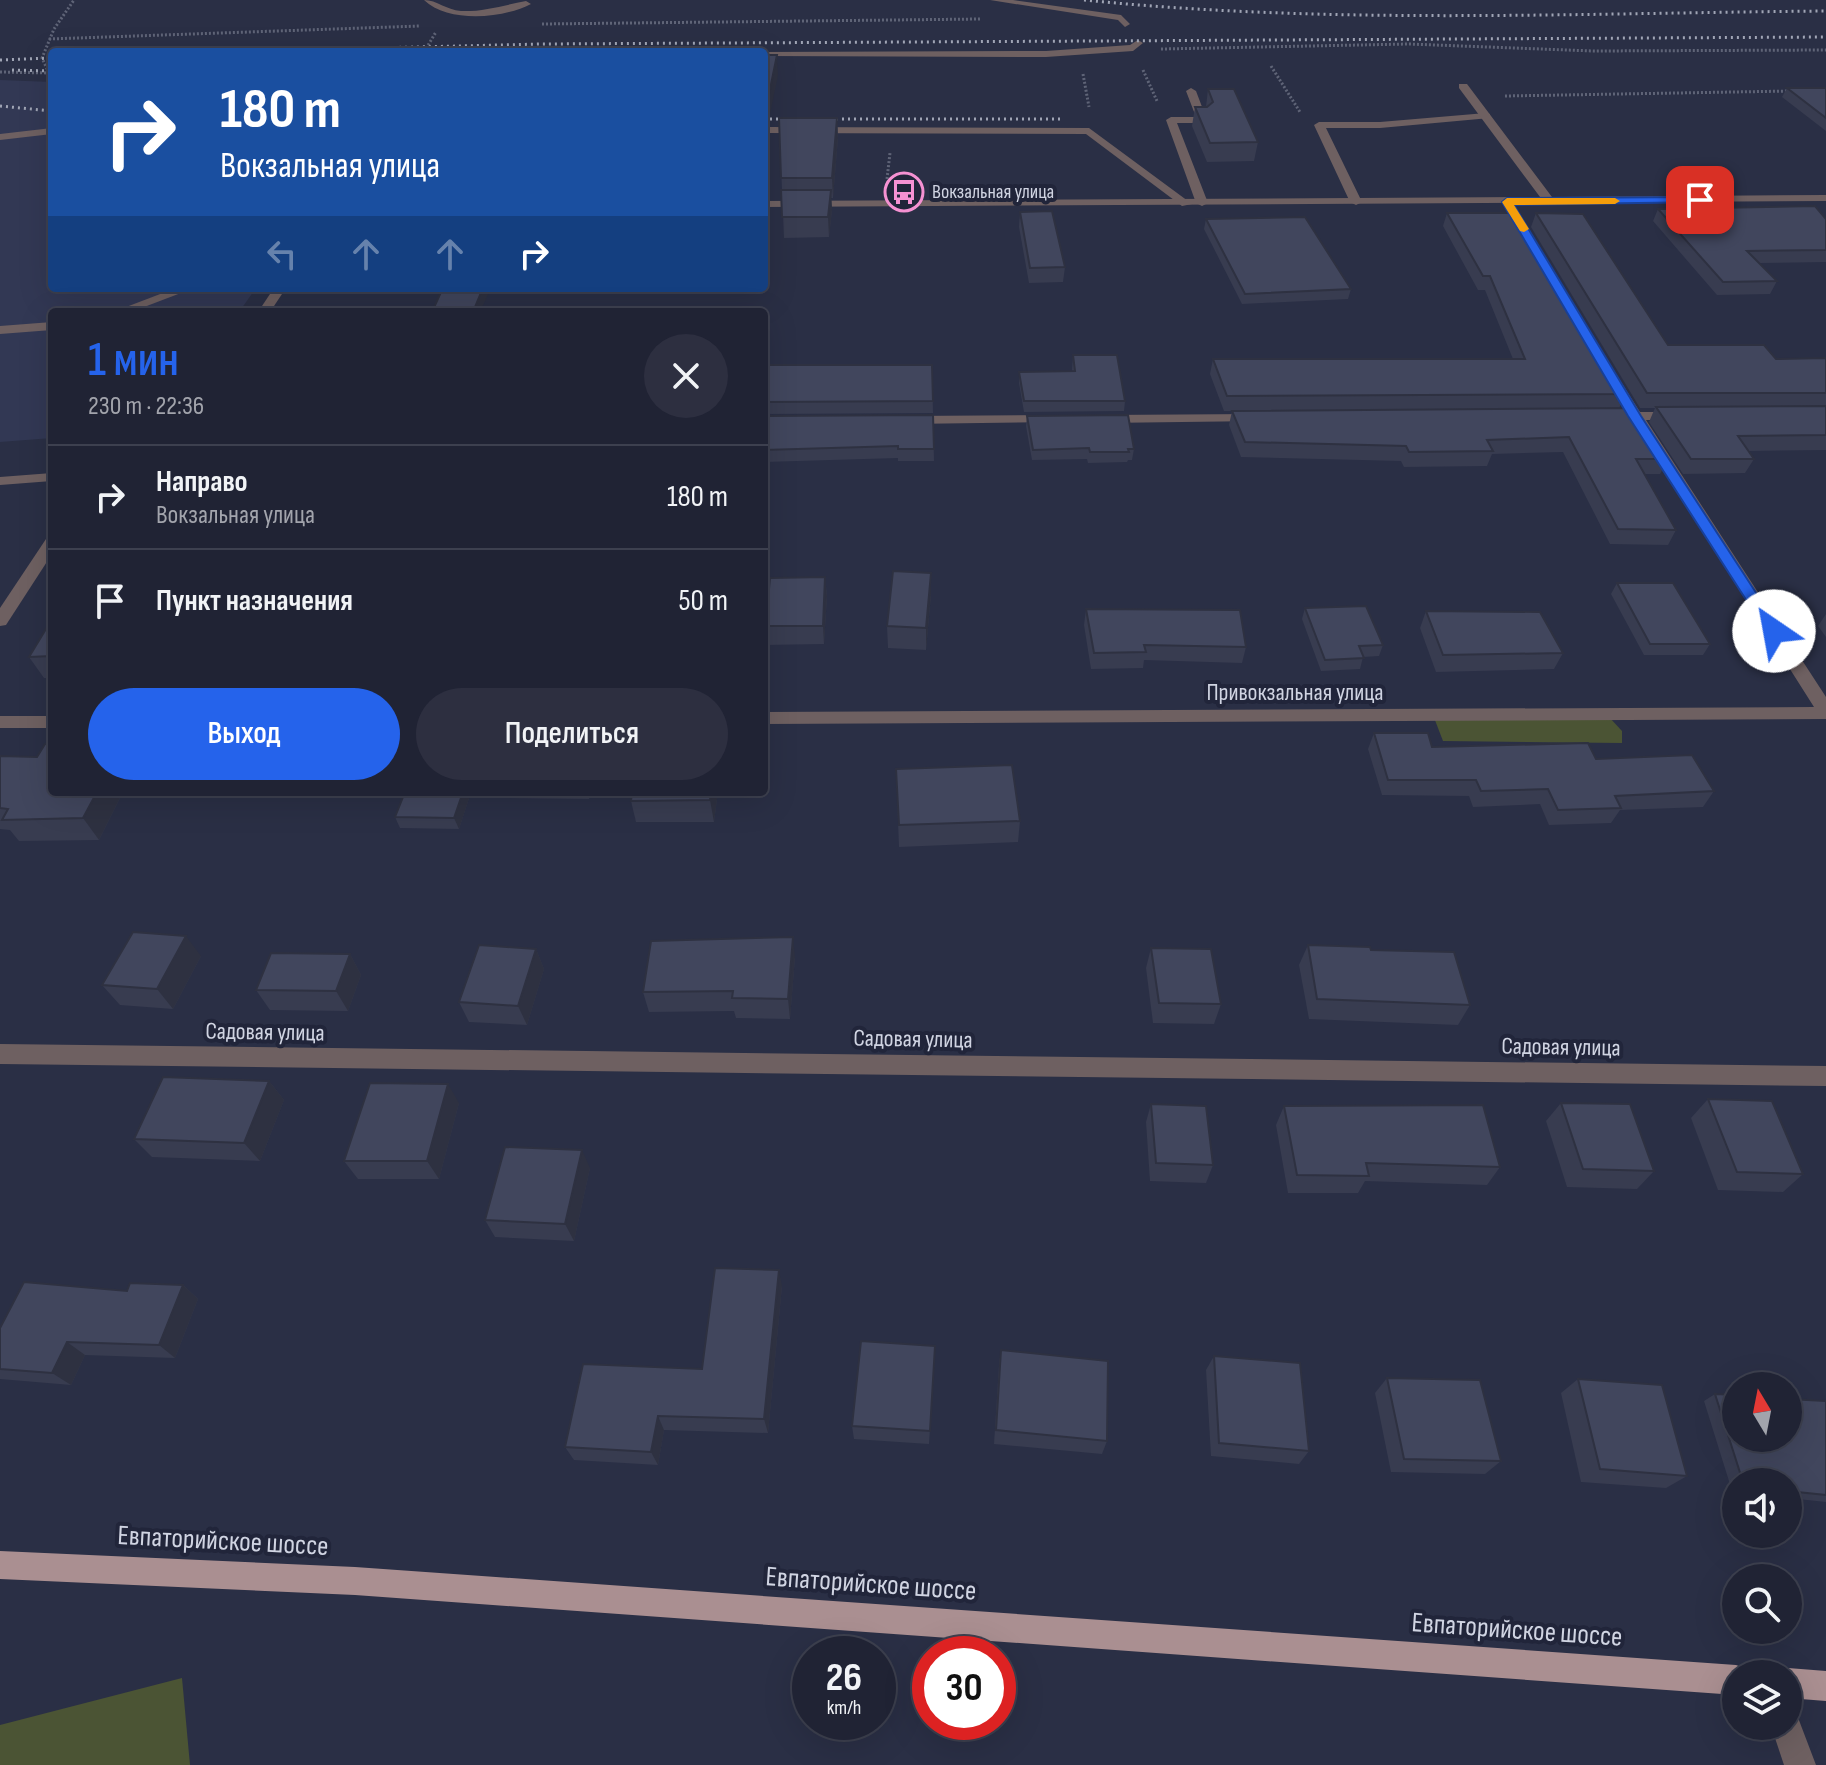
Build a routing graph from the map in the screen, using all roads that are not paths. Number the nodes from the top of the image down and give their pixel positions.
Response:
1 (428, 0) edge
2 (994, 0) edge
3 (526, 4) dead end
4 (1125, 24) dead end
5 (1136, 46) road end
6 (768, 53) edge
7 (1463, 86) dead end
8 (1191, 91) dead end
9 (1486, 116) junction
10 (768, 130) edge
11 (48, 131) edge
12 (0, 137) edge
13 (1826, 198) edge
14 (1549, 201) junction
15 (1356, 202) junction
16 (1507, 202) junction
17 (1202, 203) junction
18 (768, 204) edge
19 (1186, 204) junction
20 (1520, 224) edge
21 (176, 292) edge
22 (130, 308) edge
23 (48, 326) edge
24 (0, 330) edge
25 (1602, 361) edge
26 (1693, 415) edge
27 (1603, 416) edge
28 (1634, 416) junction
29 (1273, 418) edge
30 (1066, 419) edge
31 (1082, 419) edge
32 (891, 420) edge
33 (48, 477) edge
34 (0, 481) edge
35 (48, 548) edge
36 (0, 621) edge
37 (1826, 712) edge
38 (768, 718) edge
39 (0, 722) edge
40 (48, 722) edge
41 (0, 1054) edge
42 (1826, 1076) edge
43 (0, 1565) edge
44 (1722, 1679) edge
45 (1802, 1684) edge
46 (1826, 1686) edge
47 (1791, 1740) edge
48 (1800, 1765) edge

1 - 3 street
2 - 4 street
5 - 6 street
7 - 9 street
8 - 17 street
9 - 14 street
9 - 15 street
10 - 19 street
11 - 12 street
13 - 14 street
14 - 16 street
15 - 16 street
15 - 17 street
16 - 20 street
17 - 19 street
18 - 19 street
21 - 22 street
23 - 24 street
25 - 28 street
26 - 28 street
27 - 28 street
28 - 37 street
29 - 31 street
30 - 32 street
33 - 34 street
35 - 36 street
37 - 38 street, Привокзальная улица
39 - 40 street
41 - 42 street, Садовая улица
43 - 44 main road, Евпаторийское шоссе
45 - 46 main road
47 - 48 street

